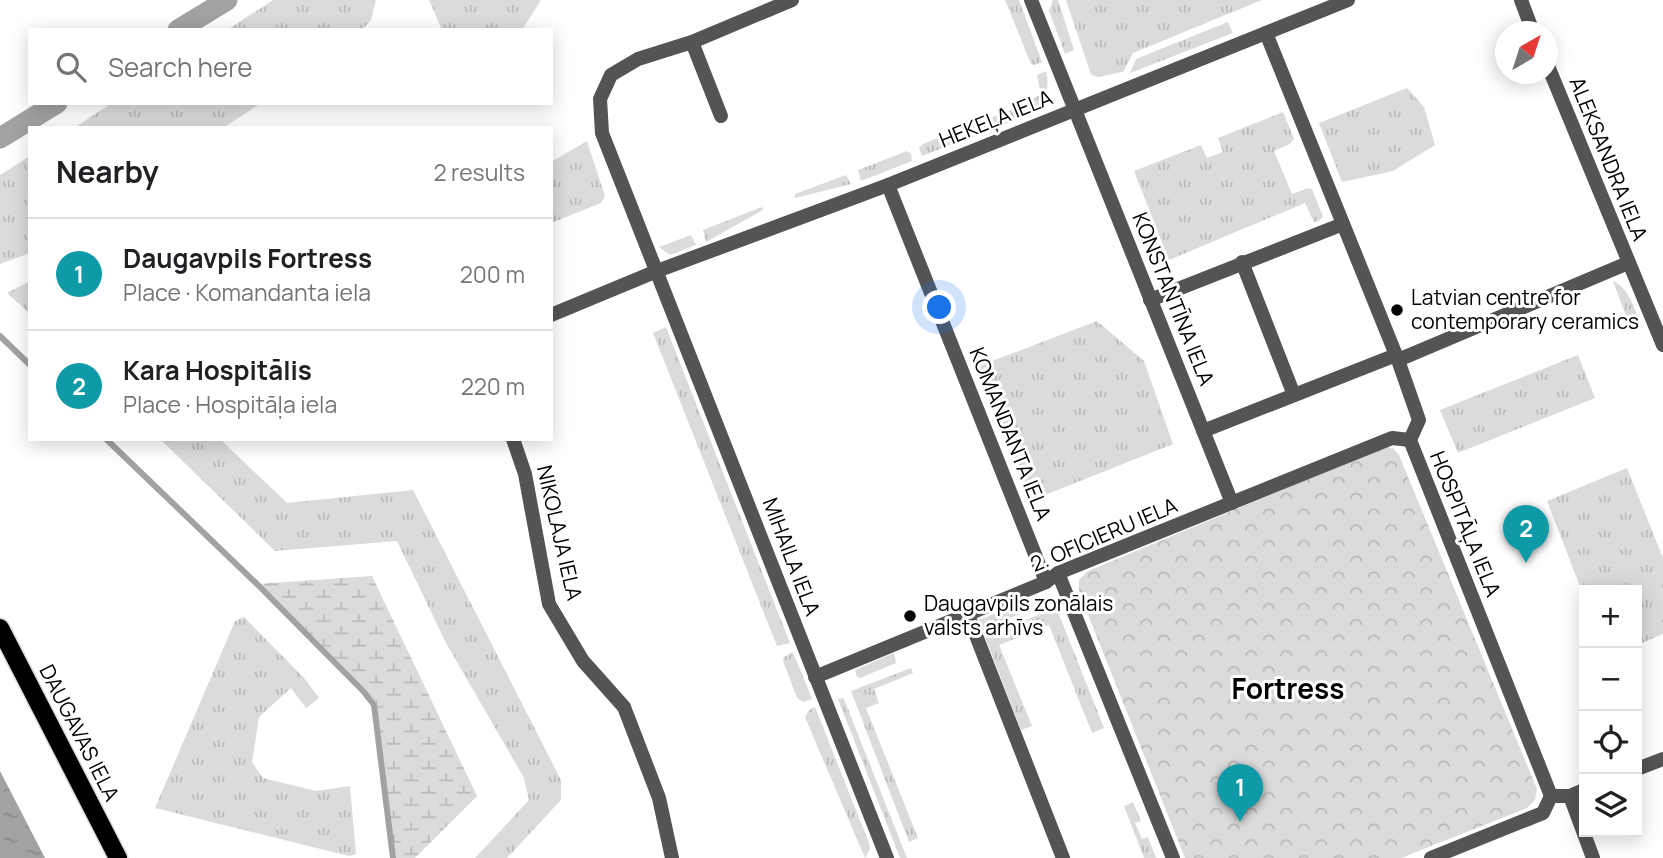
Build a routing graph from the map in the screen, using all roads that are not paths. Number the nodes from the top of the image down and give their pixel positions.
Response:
1 (792, 0) edge
2 (1031, 0) edge
3 (1348, 0) edge
4 (1521, 0) edge
5 (1529, 21) edge
6 (1266, 33) junction
7 (692, 42) junction
8 (1555, 84) edge
9 (1075, 110) junction
10 (721, 117) dead end
11 (888, 185) junction
12 (1343, 224) junction
13 (1242, 262) junction
14 (1628, 263) junction
15 (657, 271) junction
16 (1150, 300) junction
17 (553, 314) edge
18 (1663, 345) edge
19 (1397, 358) junction
20 (1294, 395) junction
21 (1203, 431) junction
22 (1410, 440) junction
23 (514, 441) edge
24 (1232, 503) junction
25 (1058, 573) junction
26 (1046, 582) junction
27 (968, 615) junction
28 (0, 628) edge
29 (816, 677) junction
30 (1663, 759) edge
31 (1642, 767) edge
32 (1579, 792) edge
33 (1551, 796) junction
34 (1570, 796) junction
35 (669, 857) edge
36 (118, 858) edge
37 (887, 858) edge
38 (1063, 858) edge
39 (1173, 858) edge
40 (1431, 858) edge
41 (1593, 858) edge

1 - 7 street, MIHAILA IELA
2 - 9 street, KONSTANTĪNA IELA
3 - 6 street, HEKEĻA IELA
4 - 5 street
6 - 9 street, HEKEĻA IELA
6 - 12 street, HOSPITĀĻA IELA
7 - 10 street
7 - 15 street, MIHAILA IELA
8 - 14 street, ALEKSANDRA IELA
9 - 11 street, HEKEĻA IELA
9 - 16 street, KONSTANTĪNA IELA
11 - 15 street, HEKEĻA IELA
11 - 26 street, KOMANDANTA IELA
12 - 13 street
12 - 19 street, HOSPITĀĻA IELA
13 - 16 street
13 - 20 street
14 - 18 street, ALEKSANDRA IELA
14 - 19 street
15 - 17 street
15 - 29 street, MIHAILA IELA
16 - 21 street, KONSTANTĪNA IELA
19 - 20 street
19 - 22 street, HOSPITĀĻA IELA
20 - 21 street
21 - 24 street, KONSTANTĪNA IELA
22 - 24 street, 2. OFICIERU IELA
22 - 33 street, HOSPITĀĻA IELA
23 - 35 street, NIKOLAJA IELA
24 - 25 street, 2. OFICIERU IELA
25 - 26 street, 2. OFICIERU IELA
25 - 39 street
26 - 27 street, 2. OFICIERU IELA
27 - 29 street, 2. OFICIERU IELA
27 - 38 street
28 - 36 main road, DAUGAVAS IELA
29 - 37 street, MIHAILA IELA
30 - 31 street
32 - 34 street
33 - 34 street
33 - 40 street
34 - 41 street

